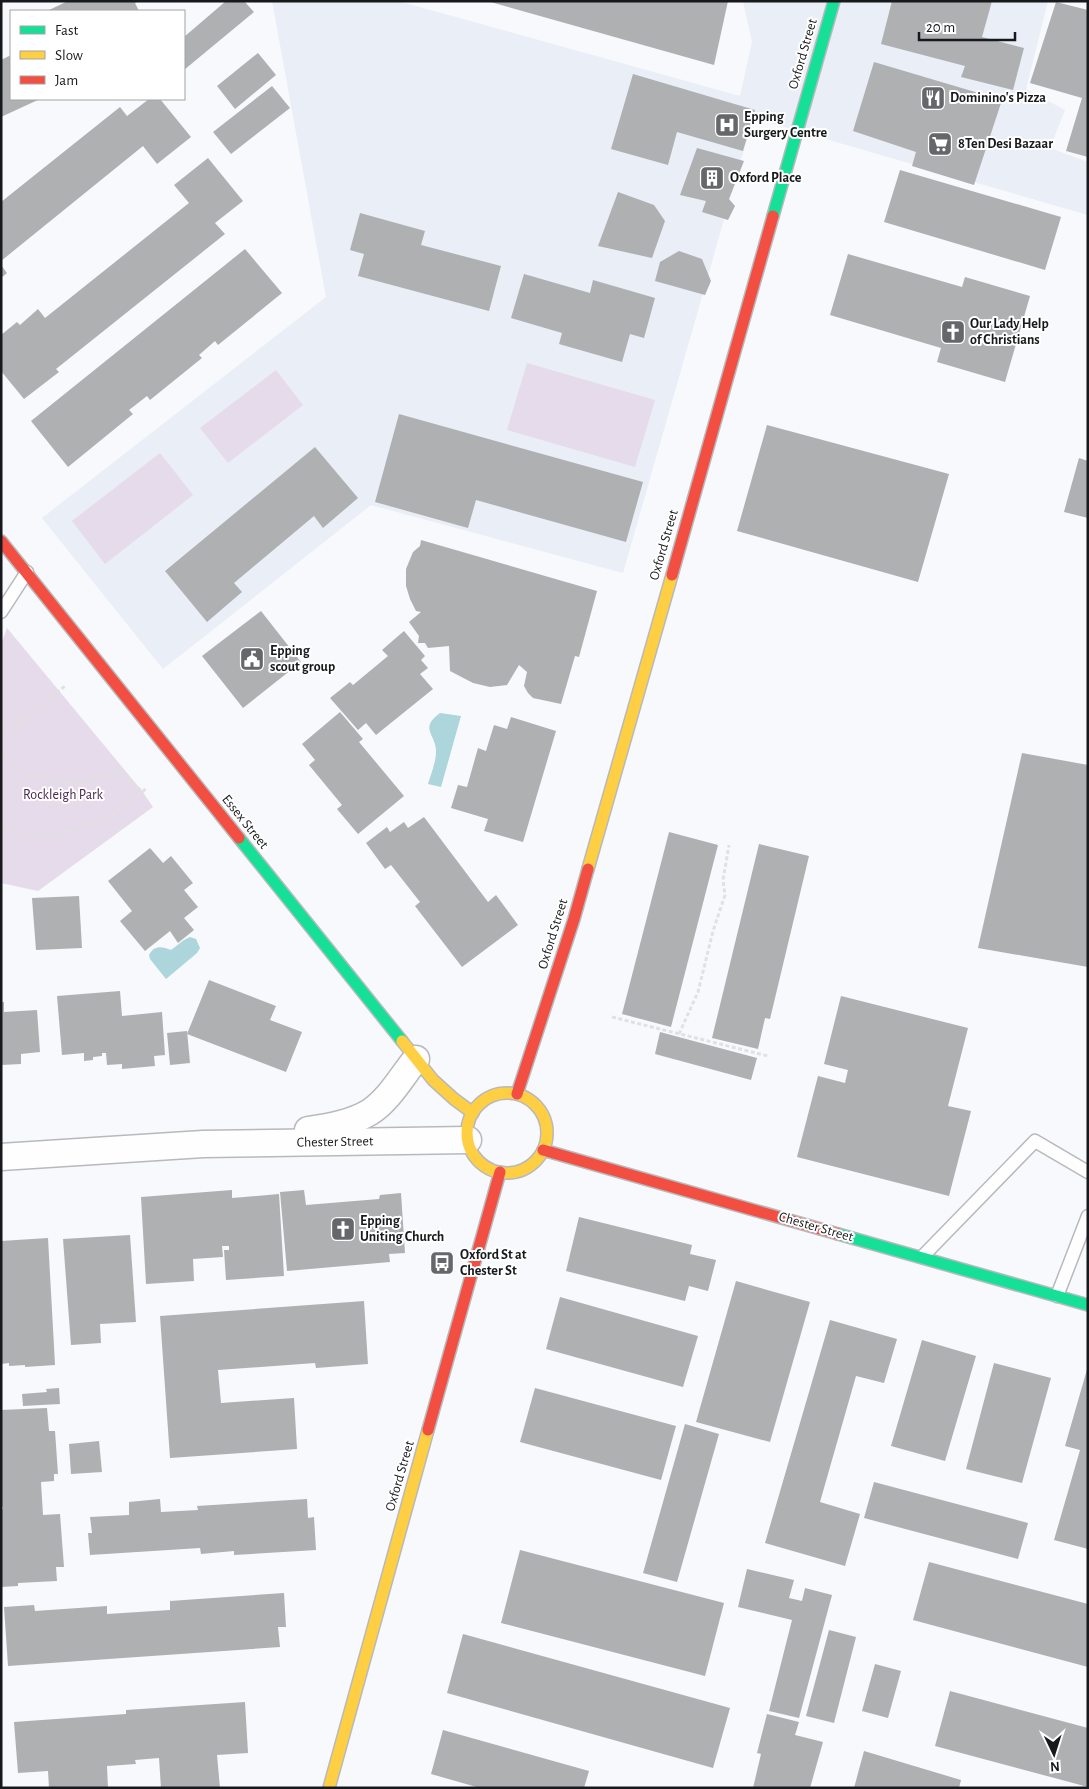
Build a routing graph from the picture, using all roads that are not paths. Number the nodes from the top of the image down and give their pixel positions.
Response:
1 (834, 1) edge
2 (1, 542) edge
3 (27, 572) junction
4 (1, 612) edge
5 (416, 1059) junction
6 (517, 1094) junction
7 (473, 1113) junction
8 (468, 1140) junction
9 (203, 1144) junction
10 (543, 1150) junction
11 (1, 1157) edge
12 (500, 1172) junction
13 (1088, 1172) edge
14 (1088, 1216) edge
15 (922, 1257) junction
16 (1057, 1296) junction
17 (1088, 1305) edge
18 (329, 1788) edge

1 - 6 street, Oxford Street
2 - 3 street, Essex Street
3 - 4 lane
3 - 5 street, Essex Street
5 - 7 street, Essex Street
5 - 9 street, Chester Street
6 - 7 street
6 - 10 street
7 - 8 street
8 - 9 street, Chester Street
8 - 12 street
9 - 11 street, Chester Street
10 - 12 street
10 - 15 street, Chester Street
12 - 18 street, Oxford Street
13 - 15 lane
14 - 16 lane
15 - 16 street, Chester Street
16 - 17 street, Chester Street

